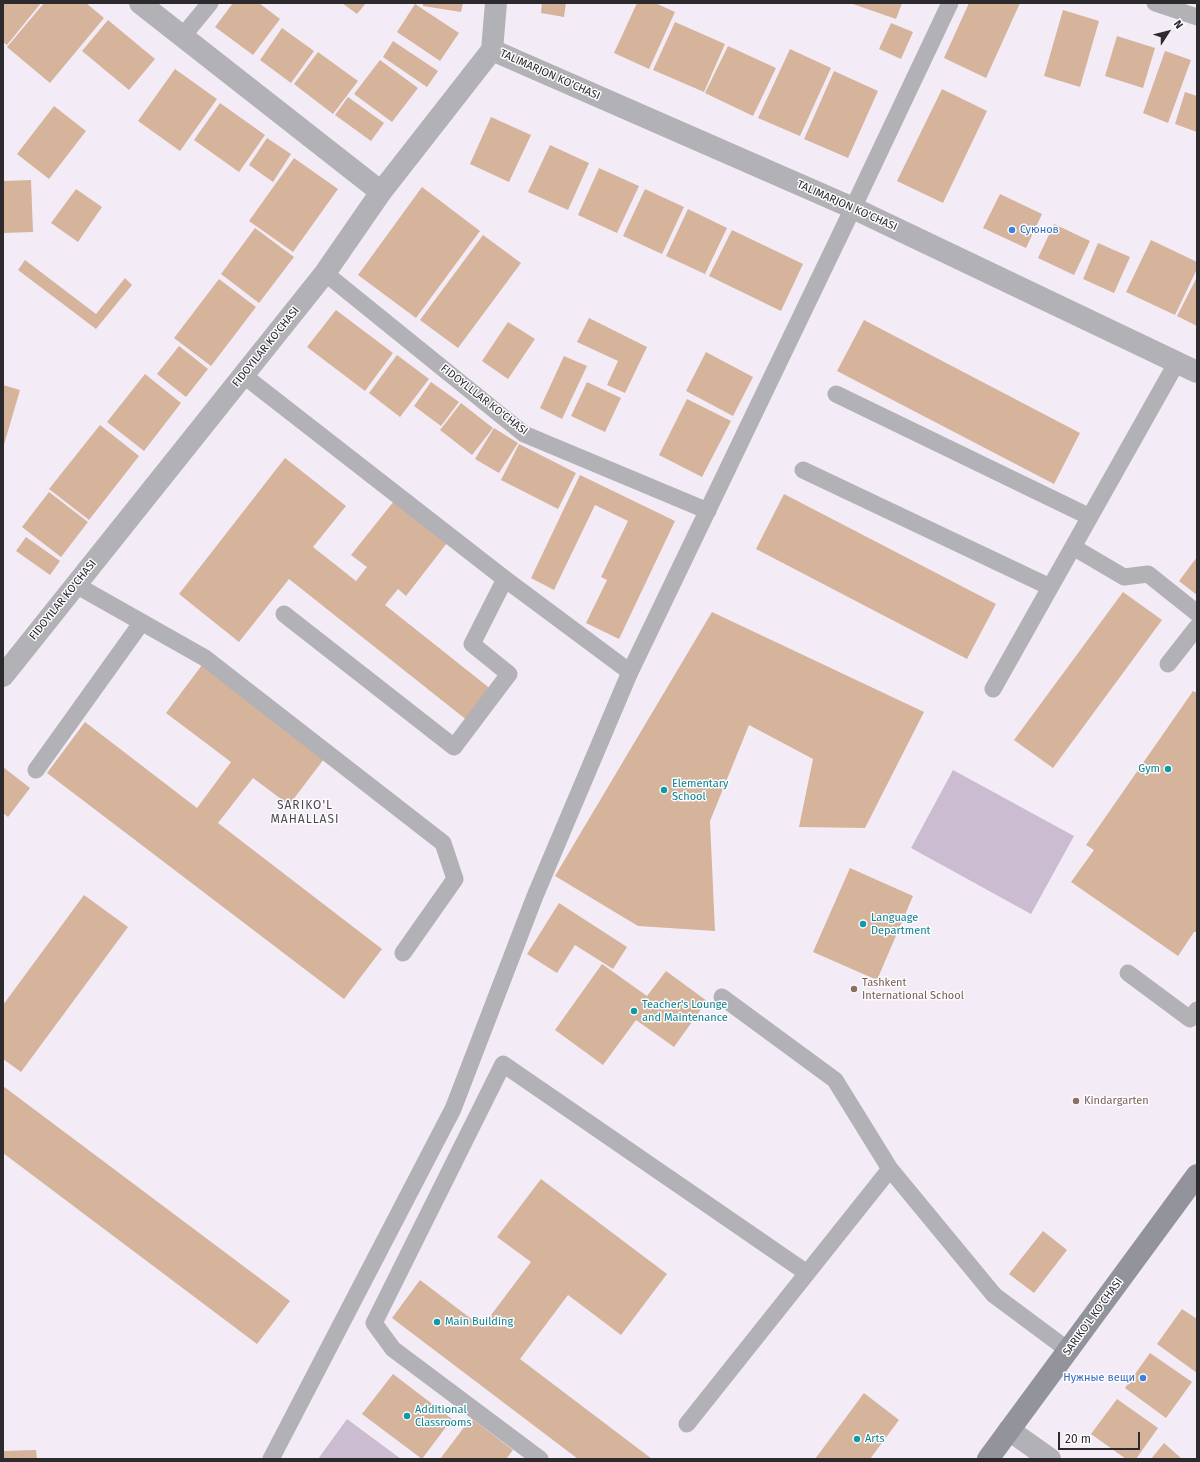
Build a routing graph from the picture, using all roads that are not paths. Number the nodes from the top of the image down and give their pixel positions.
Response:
1 (140, 3) edge
2 (210, 3) edge
3 (496, 3) edge
4 (950, 3) edge
5 (1156, 3) edge
6 (1197, 17) edge
7 (182, 37) junction
8 (492, 50) junction
9 (381, 192) junction
10 (853, 208) junction
11 (326, 273) junction
12 (1177, 362) junction
13 (1197, 372) edge
14 (243, 375) junction
15 (836, 394) dead end
16 (803, 470) dead end
17 (708, 511) junction
18 (1090, 517) junction
19 (1073, 547) junction
20 (505, 579) junction
21 (76, 585) junction
22 (1050, 587) junction
23 (1197, 613) edge
24 (284, 614) dead end
25 (142, 622) junction
26 (1197, 627) edge
27 (1168, 664) dead end
28 (630, 672) junction
29 (3, 676) edge
30 (993, 689) dead end
31 (36, 770) dead end
32 (403, 953) dead end
33 (1128, 973) dead end
34 (722, 997) dead end
35 (1197, 1010) edge
36 (890, 1169) junction
37 (1197, 1175) edge
38 (807, 1274) junction
39 (1068, 1350) junction
40 (687, 1424) dead end
41 (1009, 1430) junction
42 (271, 1459) edge
43 (540, 1459) edge
44 (988, 1459) edge
45 (1050, 1459) edge

1 - 7 street
2 - 7 lane
3 - 8 street
4 - 10 lane
5 - 6 lane
7 - 9 street
8 - 9 street, FIDOYILAR KO'CHASI
8 - 10 street, TALIMARJON KO'CHASI
9 - 11 street, FIDOYILAR KO'CHASI
10 - 12 street, TALIMARJON KO'CHASI
10 - 17 lane
11 - 14 street, FIDOYILAR KO'CHASI
11 - 17 lane, FIDOYLLLAR KO'CHASI
12 - 13 street, TALIMARJON KO'CHASI
12 - 18 lane
14 - 20 lane
14 - 21 street, FIDOYILAR KO'CHASI
15 - 18 lane
16 - 22 lane
17 - 28 lane
18 - 19 lane
19 - 22 lane
19 - 23 lane
20 - 24 lane
20 - 28 lane
21 - 25 lane
21 - 29 street, FIDOYILAR KO'CHASI
22 - 30 lane
25 - 31 lane
25 - 32 lane
26 - 27 lane
28 - 42 lane
33 - 35 lane
34 - 36 lane
36 - 38 lane
36 - 39 lane
37 - 39 main road, SARIKO'L KO'CHASI
38 - 40 lane
38 - 43 lane
39 - 41 main road, SARIKO'L KO'CHASI
41 - 44 main road, SARIKO'L KO'CHASI
41 - 45 street

